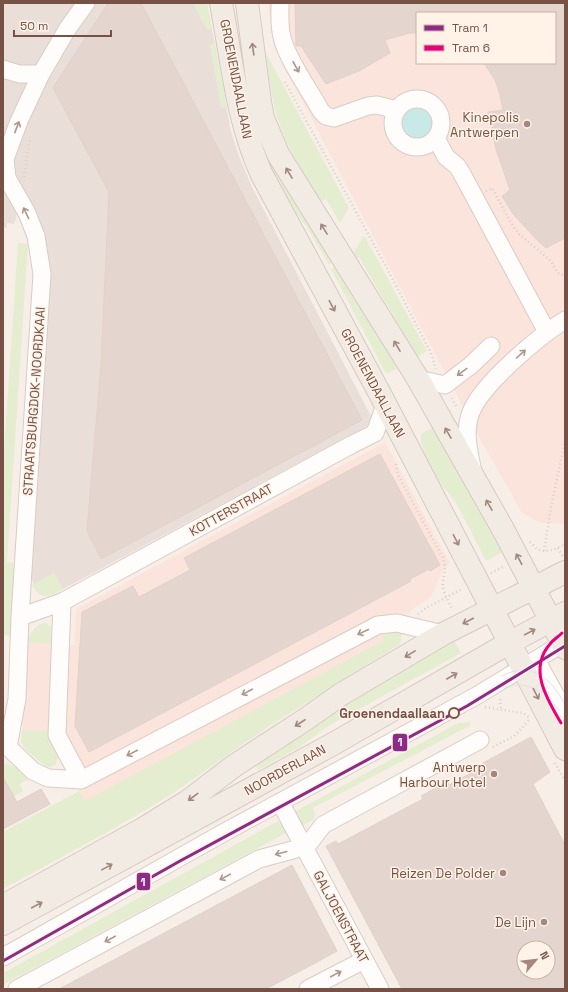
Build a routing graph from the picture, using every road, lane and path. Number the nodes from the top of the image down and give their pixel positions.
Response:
1 (86, 3) edge
2 (221, 3) edge
3 (247, 3) edge
4 (280, 3) edge
5 (3, 69) edge
6 (41, 74) junction
7 (281, 75) dead end
8 (397, 110) junction
9 (30, 132) dead end
10 (436, 138) junction
11 (14, 191) junction
12 (475, 197) junction
13 (565, 276) edge
14 (565, 320) edge
15 (547, 332) junction
16 (491, 346) dead end
17 (418, 379) junction
18 (445, 385) junction
19 (385, 405) junction
20 (467, 426) junction
21 (565, 441) edge
22 (395, 459) dead end
23 (474, 479) junction
24 (526, 537) dead end
25 (565, 544) edge
26 (544, 550) junction
27 (565, 572) edge
28 (534, 588) junction
29 (446, 597) dead end
30 (62, 602) junction
31 (492, 609) junction
32 (20, 617) junction
33 (558, 617) edge
34 (443, 634) junction
35 (509, 643) junction
36 (564, 644) edge
37 (529, 664) junction
38 (501, 710) dead end
39 (565, 712) edge
40 (531, 718) junction
41 (533, 722) dead end
42 (480, 740) joint
43 (5, 748) edge
44 (565, 749) edge
45 (81, 780) junction
46 (280, 802) junction
47 (303, 846) junction
48 (3, 906) edge
49 (3, 924) edge
50 (3, 957) edge
51 (364, 960) junction
52 (17, 989) edge
53 (308, 989) edge
54 (380, 989) edge

1 - 6 street, STRAATSBURGDOK-NOORDKAAI
2 -> 19 main road, GROENENDAALLAAN
17 -> 3 main road, GROENENDAALLAAN
4 -> 8 street
5 - 6 street
11 -> 6 street, STRAATSBURGDOK-NOORDKAAI
7 - 18 path
8 - 10 street
8 - 10 street
9 - 11 path
10 - 12 street
32 -> 11 street, STRAATSBURGDOK-NOORDKAAI
12 - 13 path
12 - 15 street
14 - 15 street
20 -> 15 street
16 -> 18 street
17 - 18 street
23 -> 17 main road, GROENENDAALLAAN
18 - 20 path
19 - 30 street, KOTTERSTRAAT
19 -> 31 main road, GROENENDAALLAAN
20 - 23 street
21 - 26 path
22 - 29 path
28 -> 23 main road, GROENENDAALLAAN
24 - 26 path
25 - 26 path
27 - 28 main road
28 - 31 main road
28 - 33 main road, GROENENDAALLAAN
30 - 32 street
30 - 45 street
31 -> 34 main road
31 - 35 main road, GROENENDAALLAAN
32 - 43 street, STRAATSBURGDOK-NOORDKAAI
35 -> 33 main road, NOORDERLAAN
33 - 36 main road, GROENENDAALLAAN
34 -> 45 street
34 -> 48 main road
35 - 37 main road, GROENENDAALLAAN
49 -> 35 main road, NOORDERLAAN
36 - 37 street
37 - 39 street
37 -> 44 main road, GROENENDAALLAAN
37 - 46 street
38 - 40 path
40 - 41 path
40 - 42 path
42 - 47 street
43 - 45 street, STRAATSBURGDOK-NOORDKAAI
46 - 47 street, GALJOENSTRAAT
46 - 50 street
47 - 51 street, GALJOENSTRAAT
47 -> 52 street
53 -> 51 street
51 - 54 street, GALJOENSTRAAT

